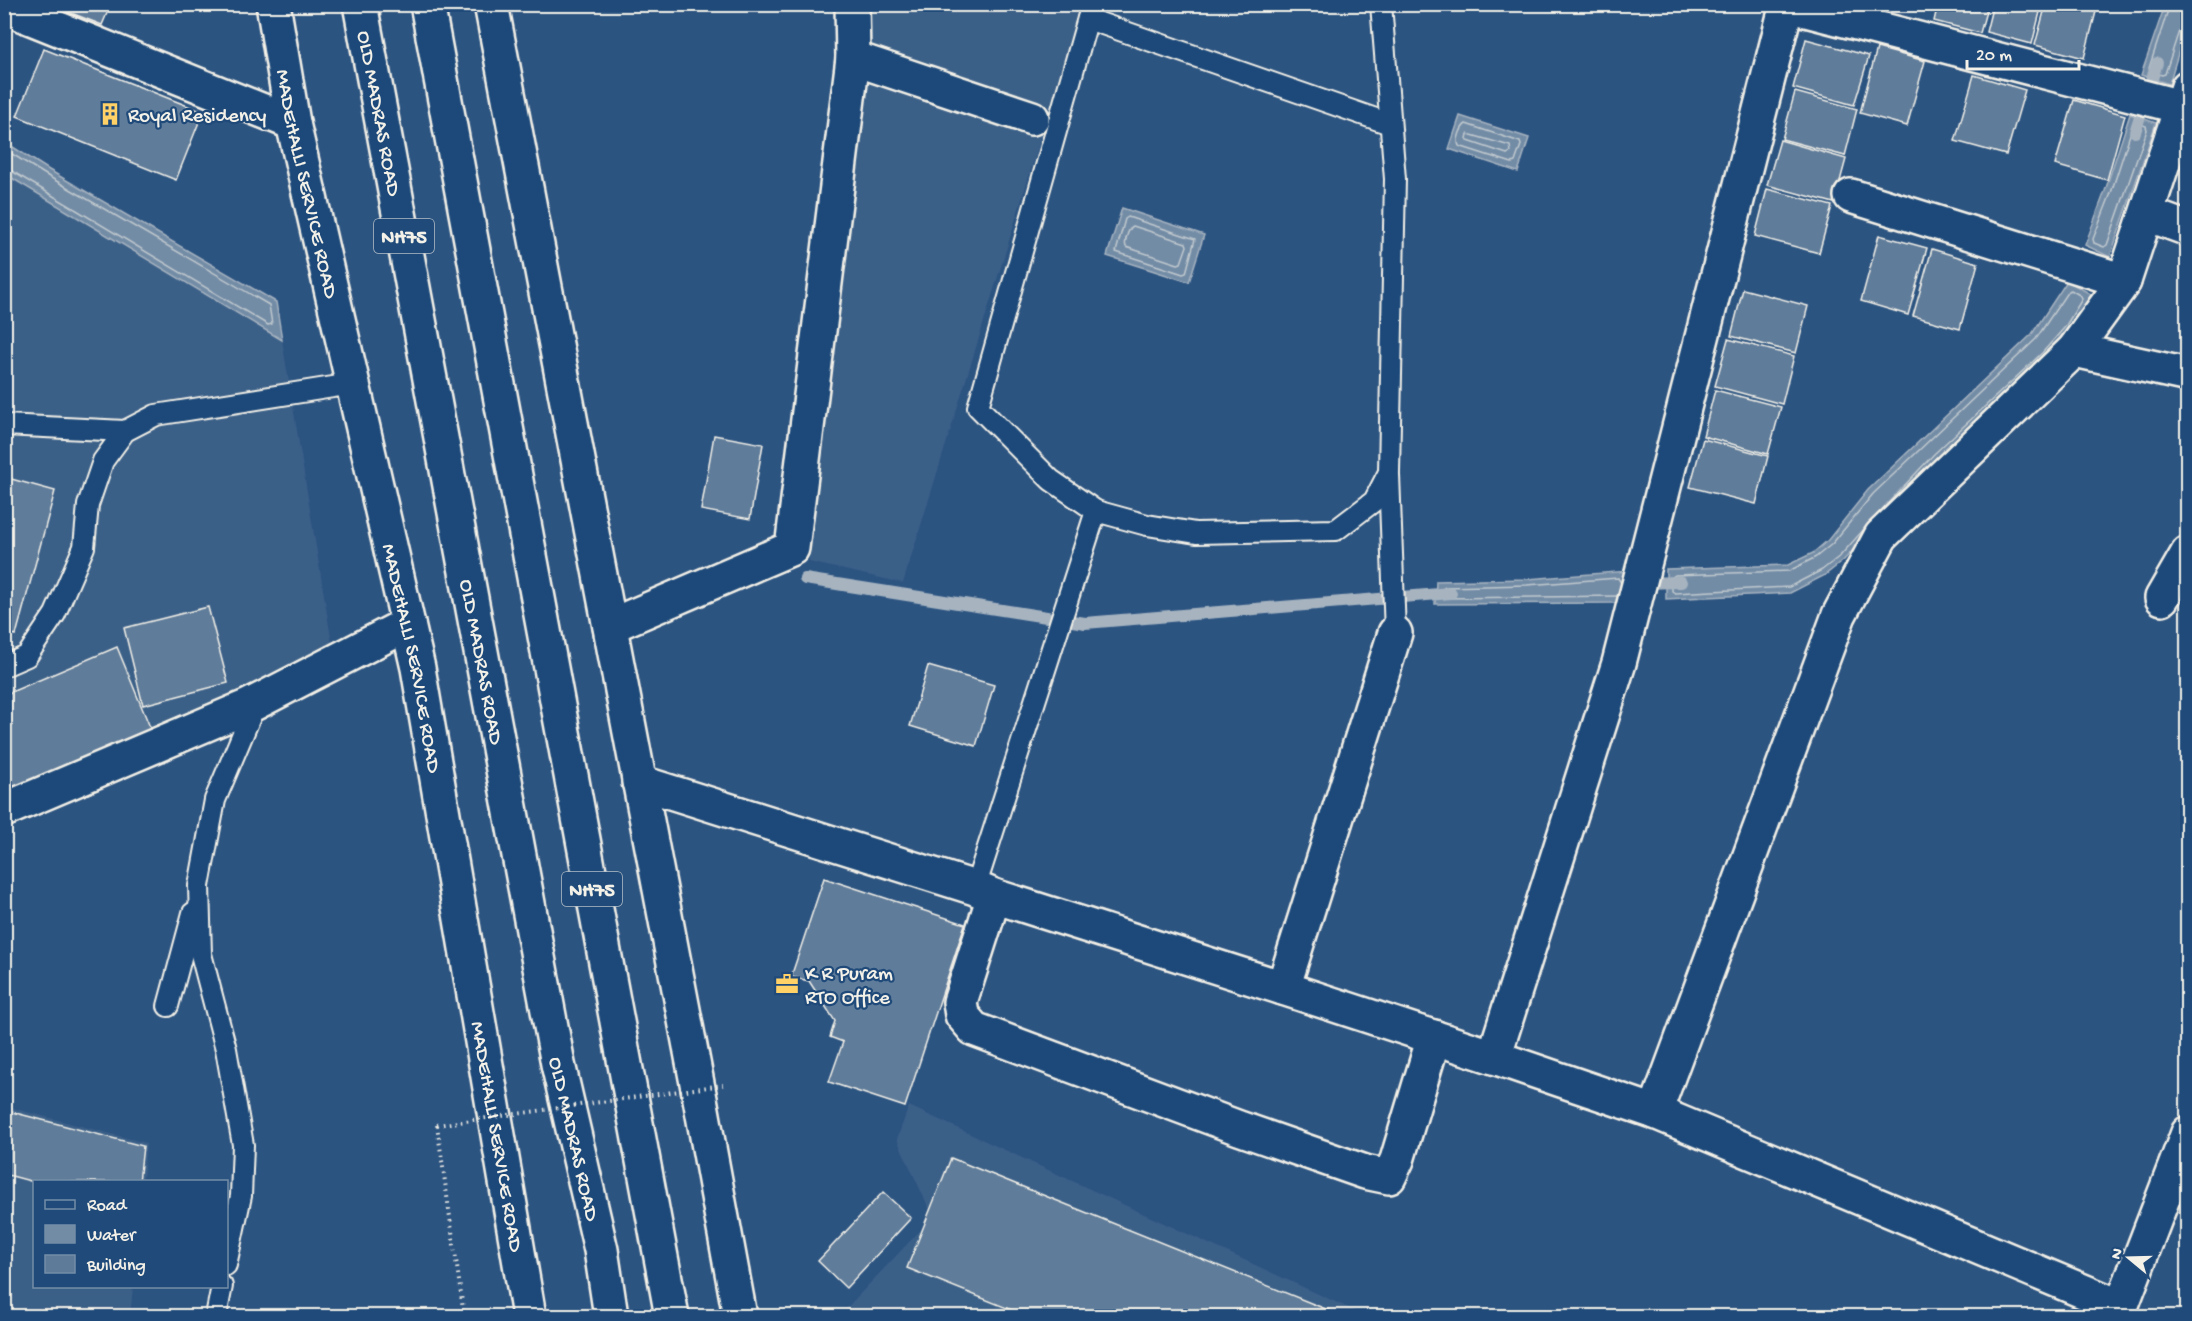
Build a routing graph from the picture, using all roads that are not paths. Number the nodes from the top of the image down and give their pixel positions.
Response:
1 (273, 4) edge
2 (360, 4) edge
3 (427, 4) edge
4 (492, 4) edge
5 (852, 4) edge
6 (1381, 4) edge
7 (1787, 5) edge
8 (4, 7) edge
9 (1090, 12) edge
10 (853, 58) junction
11 (2184, 97) edge
12 (1032, 118) dead end
13 (293, 123) junction
14 (1390, 124) junction
15 (1851, 196) dead end
16 (2147, 214) junction
17 (2187, 229) edge
18 (2124, 281) junction
19 (2074, 350) junction
20 (2187, 375) edge
21 (352, 384) junction
22 (4, 425) edge
23 (125, 431) junction
24 (1389, 472) junction
25 (1096, 511) junction
26 (2187, 553) edge
27 (2162, 598) dead end
28 (408, 624) junction
29 (610, 626) junction
30 (1395, 633) joint
31 (4, 666) edge
32 (249, 706) junction
33 (639, 782) junction
34 (4, 810) edge
35 (984, 892) junction
36 (199, 893) junction
37 (1283, 988) junction
38 (168, 1006) dead end
39 (1434, 1037) junction
40 (1494, 1057) junction
41 (1655, 1112) junction
42 (2187, 1132) edge
43 (228, 1255) edge
44 (222, 1288) edge
45 (2129, 1312) edge
46 (216, 1317) edge
47 (529, 1317) edge
48 (611, 1317) edge
49 (672, 1317) edge
50 (740, 1317) edge

1 - 13 main road, MADEHALLI SERVICE ROAD
2 - 48 main road, OLD MADRAS ROAD / NH75
3 - 49 main road, NH75
4 - 29 main road
5 - 10 main road
6 - 14 lane
7 - 11 main road
7 - 40 main road
8 - 13 main road
9 - 14 lane
9 - 25 lane
10 - 12 main road
10 - 29 main road
11 - 16 main road
13 - 21 main road, MADEHALLI SERVICE ROAD
14 - 24 lane
15 - 18 main road
16 - 17 main road
16 - 18 main road
18 - 19 main road
19 - 20 main road
19 - 41 main road
21 - 23 lane
21 - 28 main road, MADEHALLI SERVICE ROAD
22 - 23 lane
23 - 31 lane
24 - 25 lane
24 - 30 lane
25 - 35 lane
26 - 27 main road
28 - 32 main road
28 - 47 main road, MADEHALLI SERVICE ROAD
29 - 33 main road
30 - 37 main road
32 - 34 main road
32 - 36 lane
33 - 35 main road
33 - 50 main road
35 - 37 main road
35 - 39 main road
36 - 38 lane
36 - 43 lane
37 - 39 main road
39 - 40 main road
40 - 41 main road
41 - 45 main road
42 - 45 main road
44 - 46 lane

